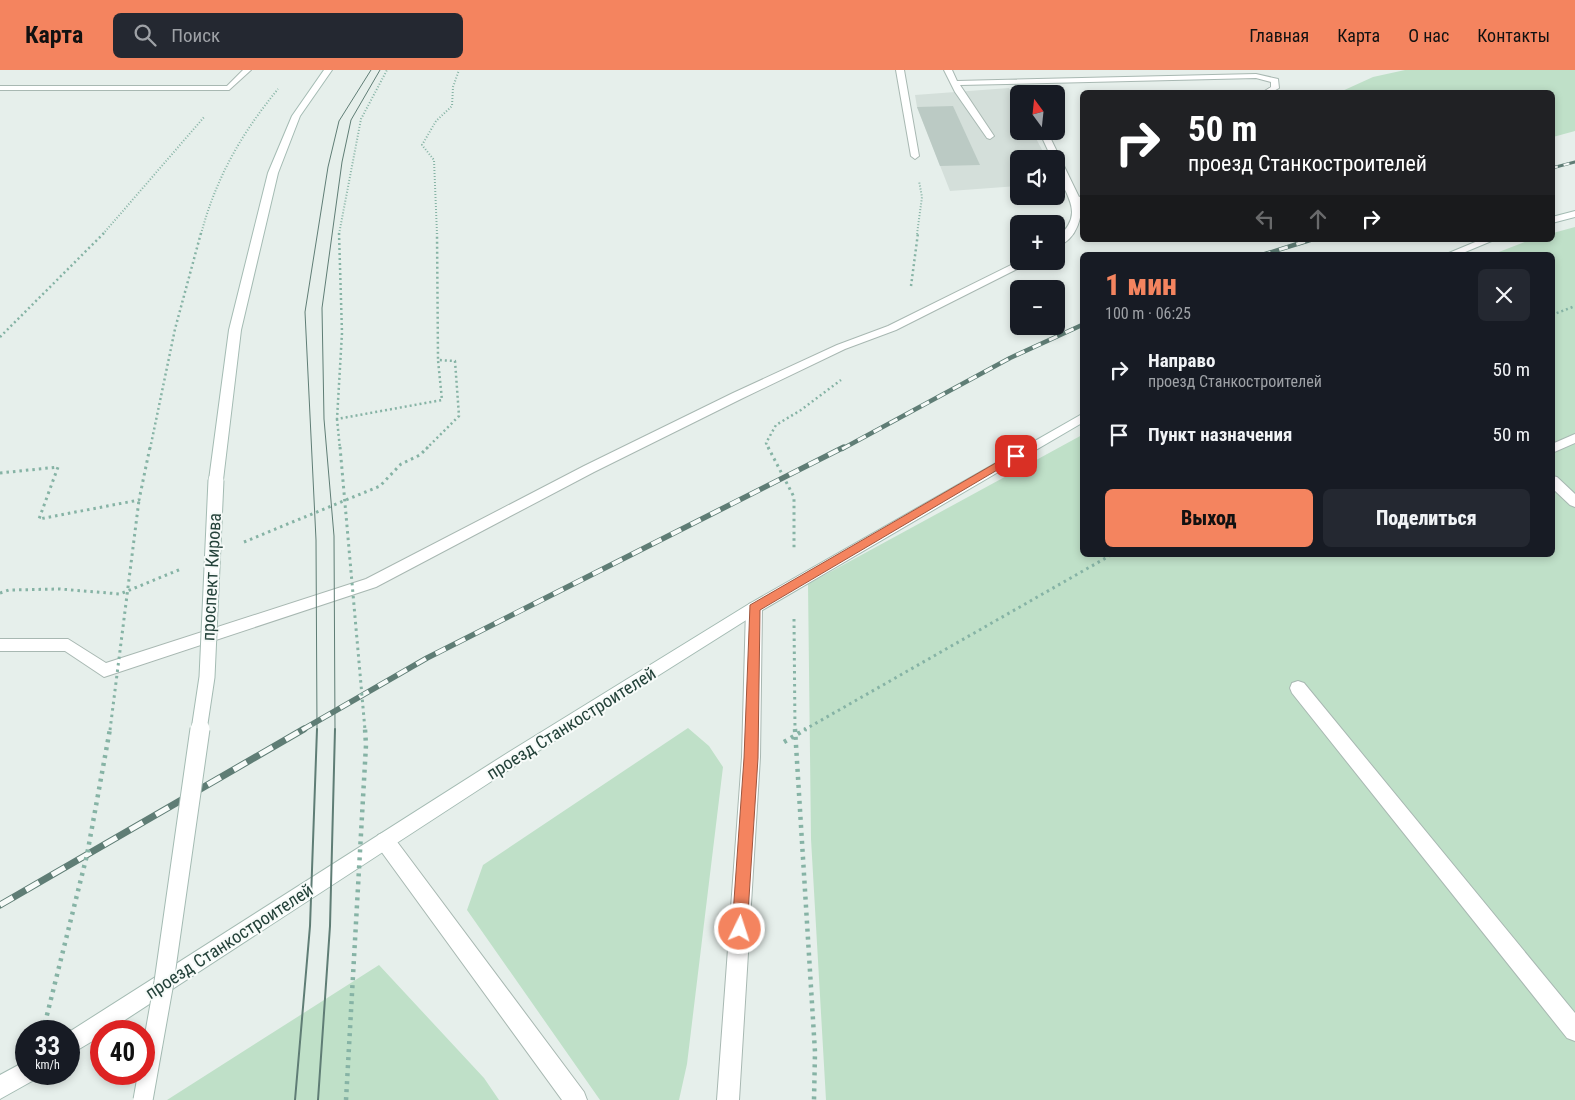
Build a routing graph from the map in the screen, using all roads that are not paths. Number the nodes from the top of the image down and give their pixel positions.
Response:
1 (247, 70) edge
2 (328, 70) edge
3 (900, 70) edge
4 (948, 70) edge
5 (956, 84) junction
6 (0, 88) edge
7 (1271, 90) edge
8 (990, 136) dead end
9 (1048, 140) edge
10 (915, 156) road end
11 (1079, 199) edge
12 (1575, 214) edge
13 (1555, 219) edge
14 (1065, 237) edge
15 (1484, 242) edge
16 (1457, 252) edge
17 (1010, 270) edge
18 (1080, 419) edge
19 (1575, 438) edge
20 (1555, 448) edge
21 (1555, 483) edge
22 (1575, 502) edge
23 (754, 608) junction
24 (0, 645) edge
25 (1298, 688) dead end
26 (385, 841) junction
27 (1575, 1030) edge
28 (80, 1037) edge
29 (15, 1079) edge
30 (0, 1088) edge
31 (143, 1100) edge
32 (576, 1100) edge
33 (728, 1100) edge

1 - 6 main road
2 - 31 main road, проспект Кирова, bridge
3 - 10 main road
4 - 5 main road
5 - 7 main road
5 - 8 main road
9 - 11 main road
11 - 14 main road
12 - 13 main road
15 - 16 main road
17 - 24 main road
18 - 23 main road, проезд Станкостроителей
19 - 20 main road
21 - 22 main road
23 - 26 main road, проезд Станкостроителей
23 - 33 main road
25 - 27 main road
26 - 28 main road, проезд Станкостроителей
26 - 32 main road
29 - 30 main road

